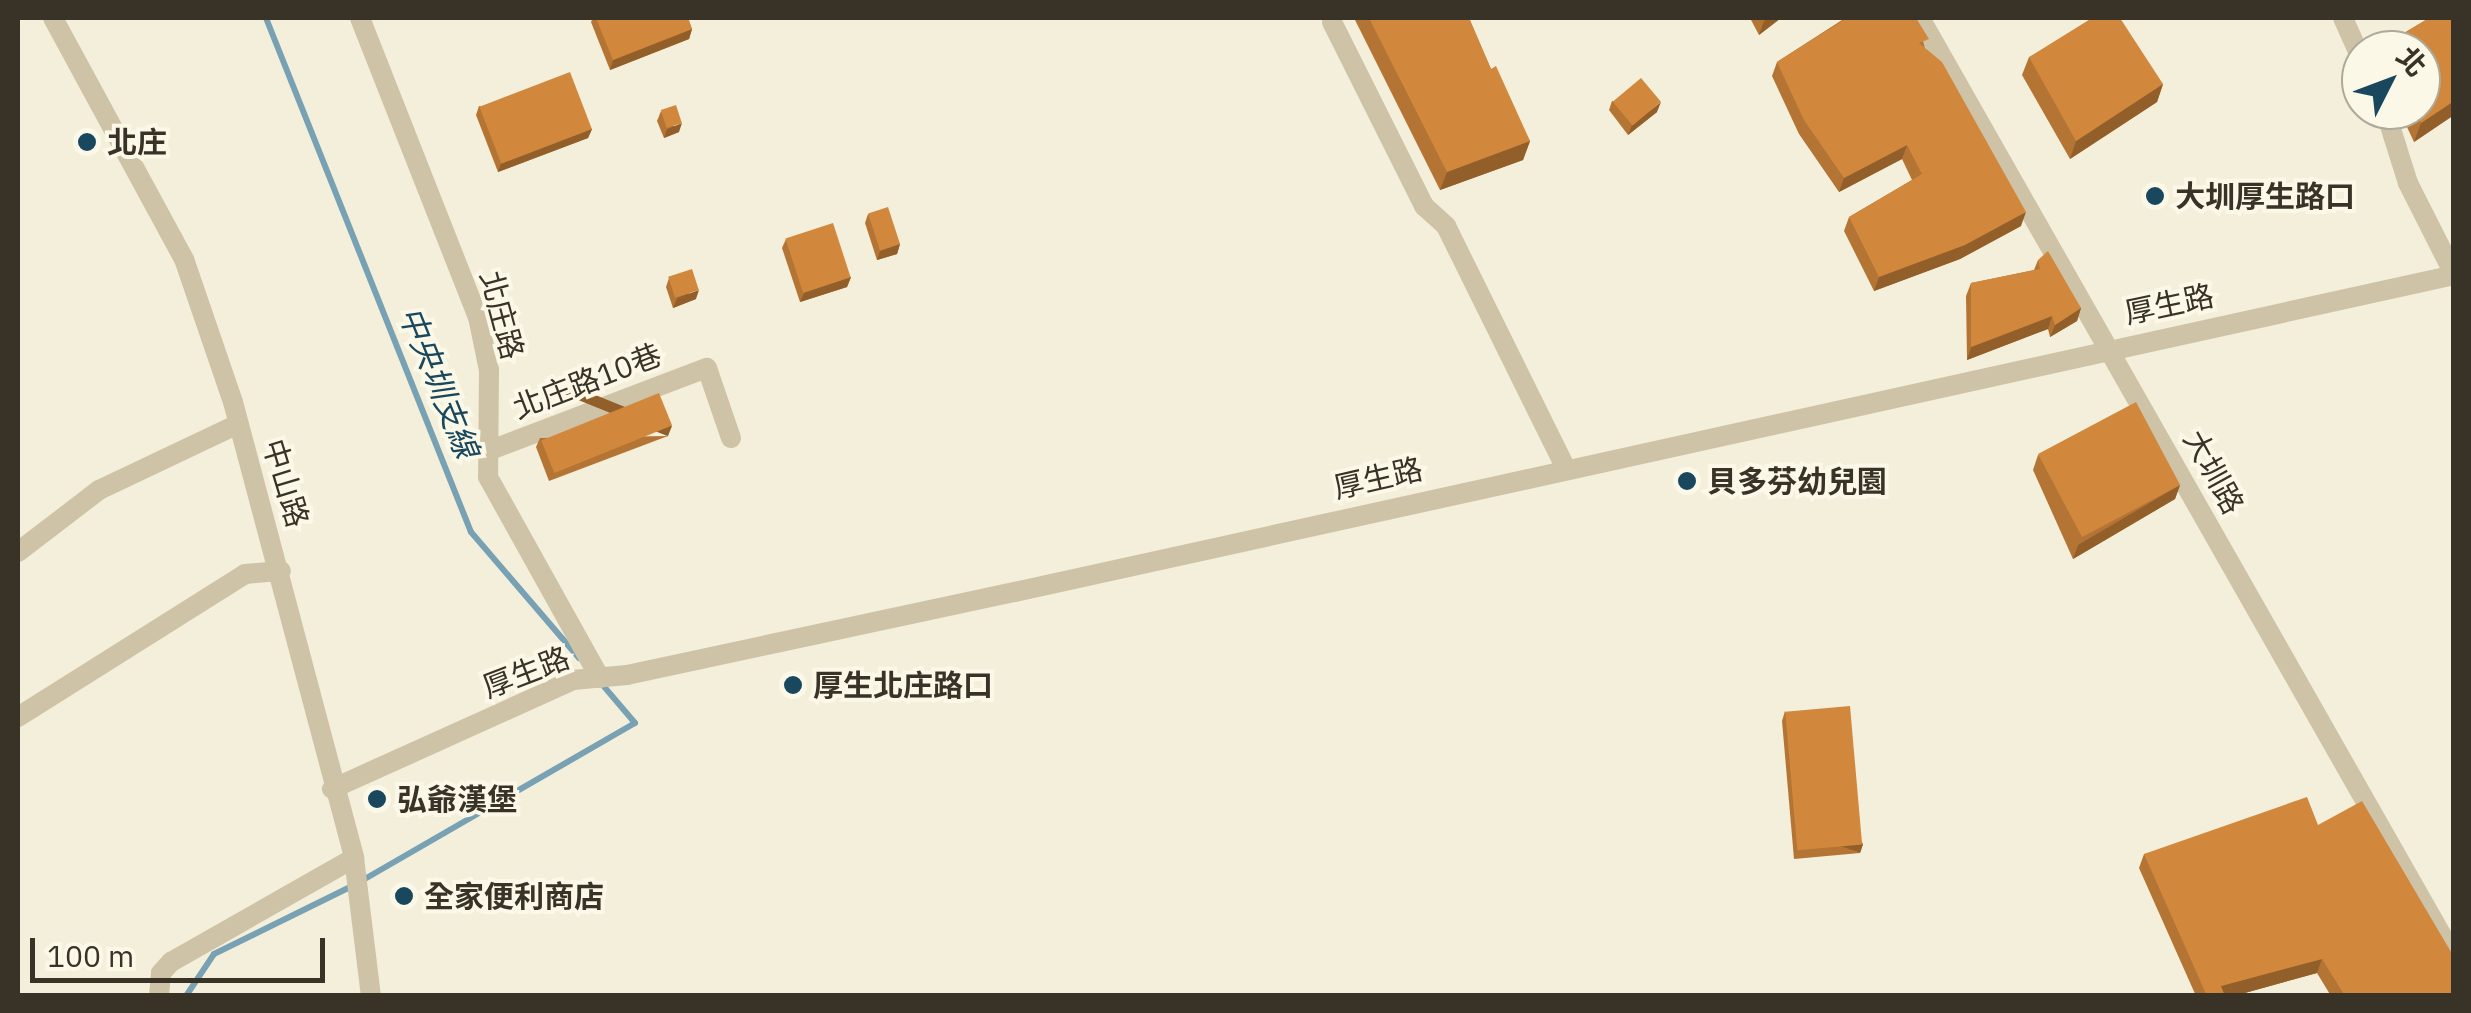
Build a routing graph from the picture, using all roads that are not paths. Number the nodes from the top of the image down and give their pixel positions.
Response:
1 (53, 18) edge
2 (360, 18) edge
3 (1920, 18) edge
4 (1332, 22) dead end
5 (2391, 130) edge
6 (2454, 274) edge
7 (2110, 348) junction
8 (238, 424) junction
9 (731, 438) dead end
10 (488, 451) junction
11 (1565, 467) junction
12 (18, 552) edge
13 (281, 571) junction
14 (600, 678) junction
15 (18, 718) edge
16 (332, 788) junction
17 (354, 862) junction
18 (2454, 956) edge
19 (159, 996) edge
20 (371, 996) edge

1 - 8 street, 中山路
2 - 10 street, 北庄路
3 - 7 street, 大圳路
4 - 11 street
5 - 6 street
6 - 7 street, 厚生路
7 - 11 street, 厚生路
7 - 18 street, 大圳路
8 - 12 street
8 - 13 street, 中山路
9 - 10 street, 北庄路10巷
10 - 14 street, 北庄路
11 - 14 street, 厚生路
13 - 15 street
13 - 16 street, 中山路
14 - 16 street, 厚生路
16 - 17 street, 中山路
17 - 19 street
17 - 20 street, 中山路

